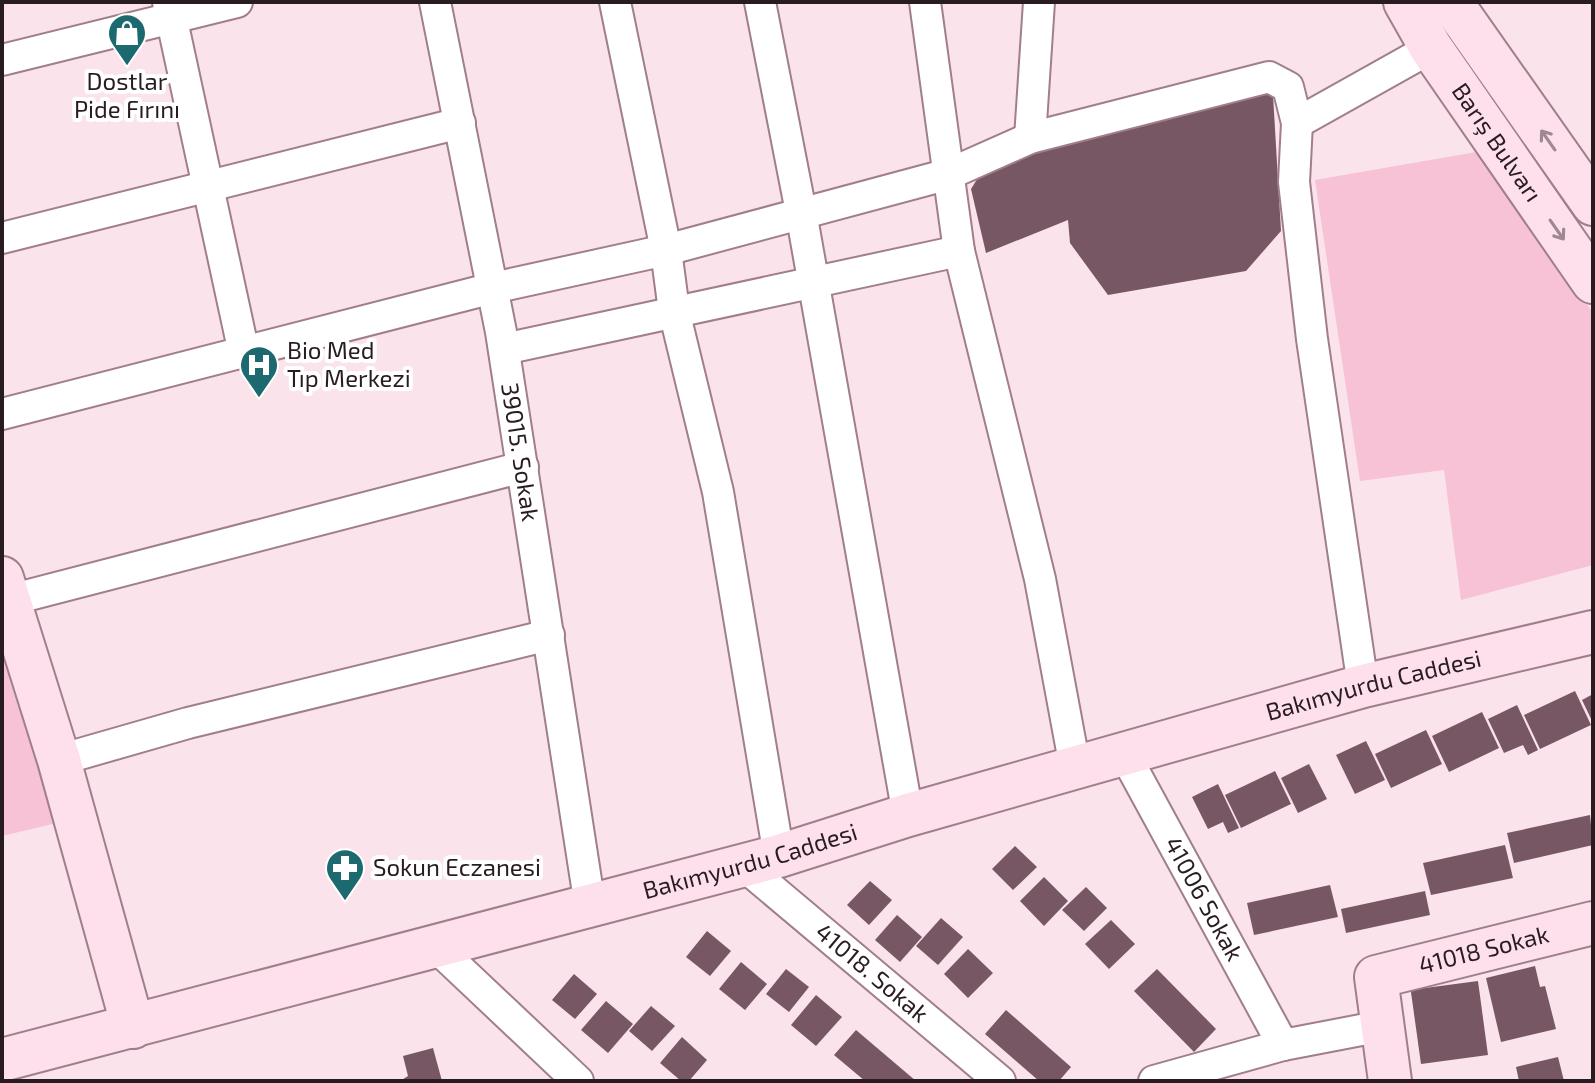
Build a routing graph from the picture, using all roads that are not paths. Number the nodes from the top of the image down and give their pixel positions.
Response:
1 (237, 2) edge
2 (435, 2) edge
3 (615, 2) edge
4 (760, 2) edge
5 (925, 2) edge
6 (1039, 2) edge
7 (1405, 2) edge
8 (1451, 2) edge
9 (170, 10) edge
10 (1431, 48) junction
11 (2, 60) edge
12 (460, 123) junction
13 (1297, 123) junction
14 (1030, 138) junction
15 (949, 174) junction
16 (208, 185) junction
17 (1593, 204) edge
18 (801, 212) junction
19 (2, 238) edge
20 (666, 250) junction
21 (959, 251) junction
22 (813, 282) junction
23 (1593, 282) edge
24 (493, 288) junction
25 (674, 311) junction
26 (504, 349) junction
27 (244, 353) junction
28 (2, 414) edge
29 (523, 467) junction
30 (4, 594) edge
31 (1593, 606) edge
32 (1593, 632) edge
33 (549, 635) junction
34 (1495, 657) junction
35 (1363, 686) junction
36 (1125, 755) junction
37 (59, 760) junction
38 (1075, 767) junction
39 (908, 815) junction
40 (761, 860) junction
41 (590, 906) junction
42 (1593, 923) edge
43 (435, 946) junction
44 (1382, 1026) junction
45 (133, 1027) junction
46 (1283, 1045) junction
47 (2, 1060) edge
48 (578, 1081) edge
49 (1000, 1081) edge
50 (1154, 1081) edge
51 (1390, 1081) edge

1 - 9 street
2 - 12 street, 39015. Sokak
3 - 20 street
4 - 18 street
5 - 15 street
6 - 14 street
7 - 10 main road, Barış Bulvarı
17 -> 8 main road, Barış Bulvarı
9 - 11 street
9 - 16 street
10 - 13 street
10 -> 23 main road, Barış Bulvarı
12 - 16 street
12 - 24 street, 39015. Sokak
13 - 14 street
13 - 35 street
14 - 15 street
15 - 18 street
15 - 21 street
16 - 19 street
16 - 27 street
18 - 20 street
18 - 22 street
20 - 24 street
20 - 25 street
21 - 22 street
21 - 38 street
22 - 25 street
22 - 39 street
24 - 26 street, 39015. Sokak
24 - 27 street
25 - 26 street
25 - 40 street
26 - 29 street, 39015. Sokak
27 - 28 street
29 - 30 street
29 - 33 street, 39015. Sokak
30 - 37 main road
31 - 34 main road, Bakımyurdu Caddesi
32 - 34 main road, Bakımyurdu Caddesi
33 - 37 street
33 - 41 street, 39015. Sokak
34 - 35 main road, Bakımyurdu Caddesi
35 - 36 main road, Bakımyurdu Caddesi
36 - 38 main road, Bakımyurdu Caddesi
36 - 46 street, 41006 Sokak
37 - 45 main road
38 - 39 main road, Bakımyurdu Caddesi
39 - 40 main road, Bakımyurdu Caddesi
40 - 41 main road, Bakımyurdu Caddesi
40 - 49 street, 41018. Sokak
41 - 43 main road, Bakımyurdu Caddesi
42 - 44 main road, 41018 Sokak
43 - 45 main road, Bakımyurdu Caddesi
43 - 48 street
44 - 46 street
44 - 51 main road
45 - 47 main road, Bakımyurdu Caddesi
46 - 50 street

